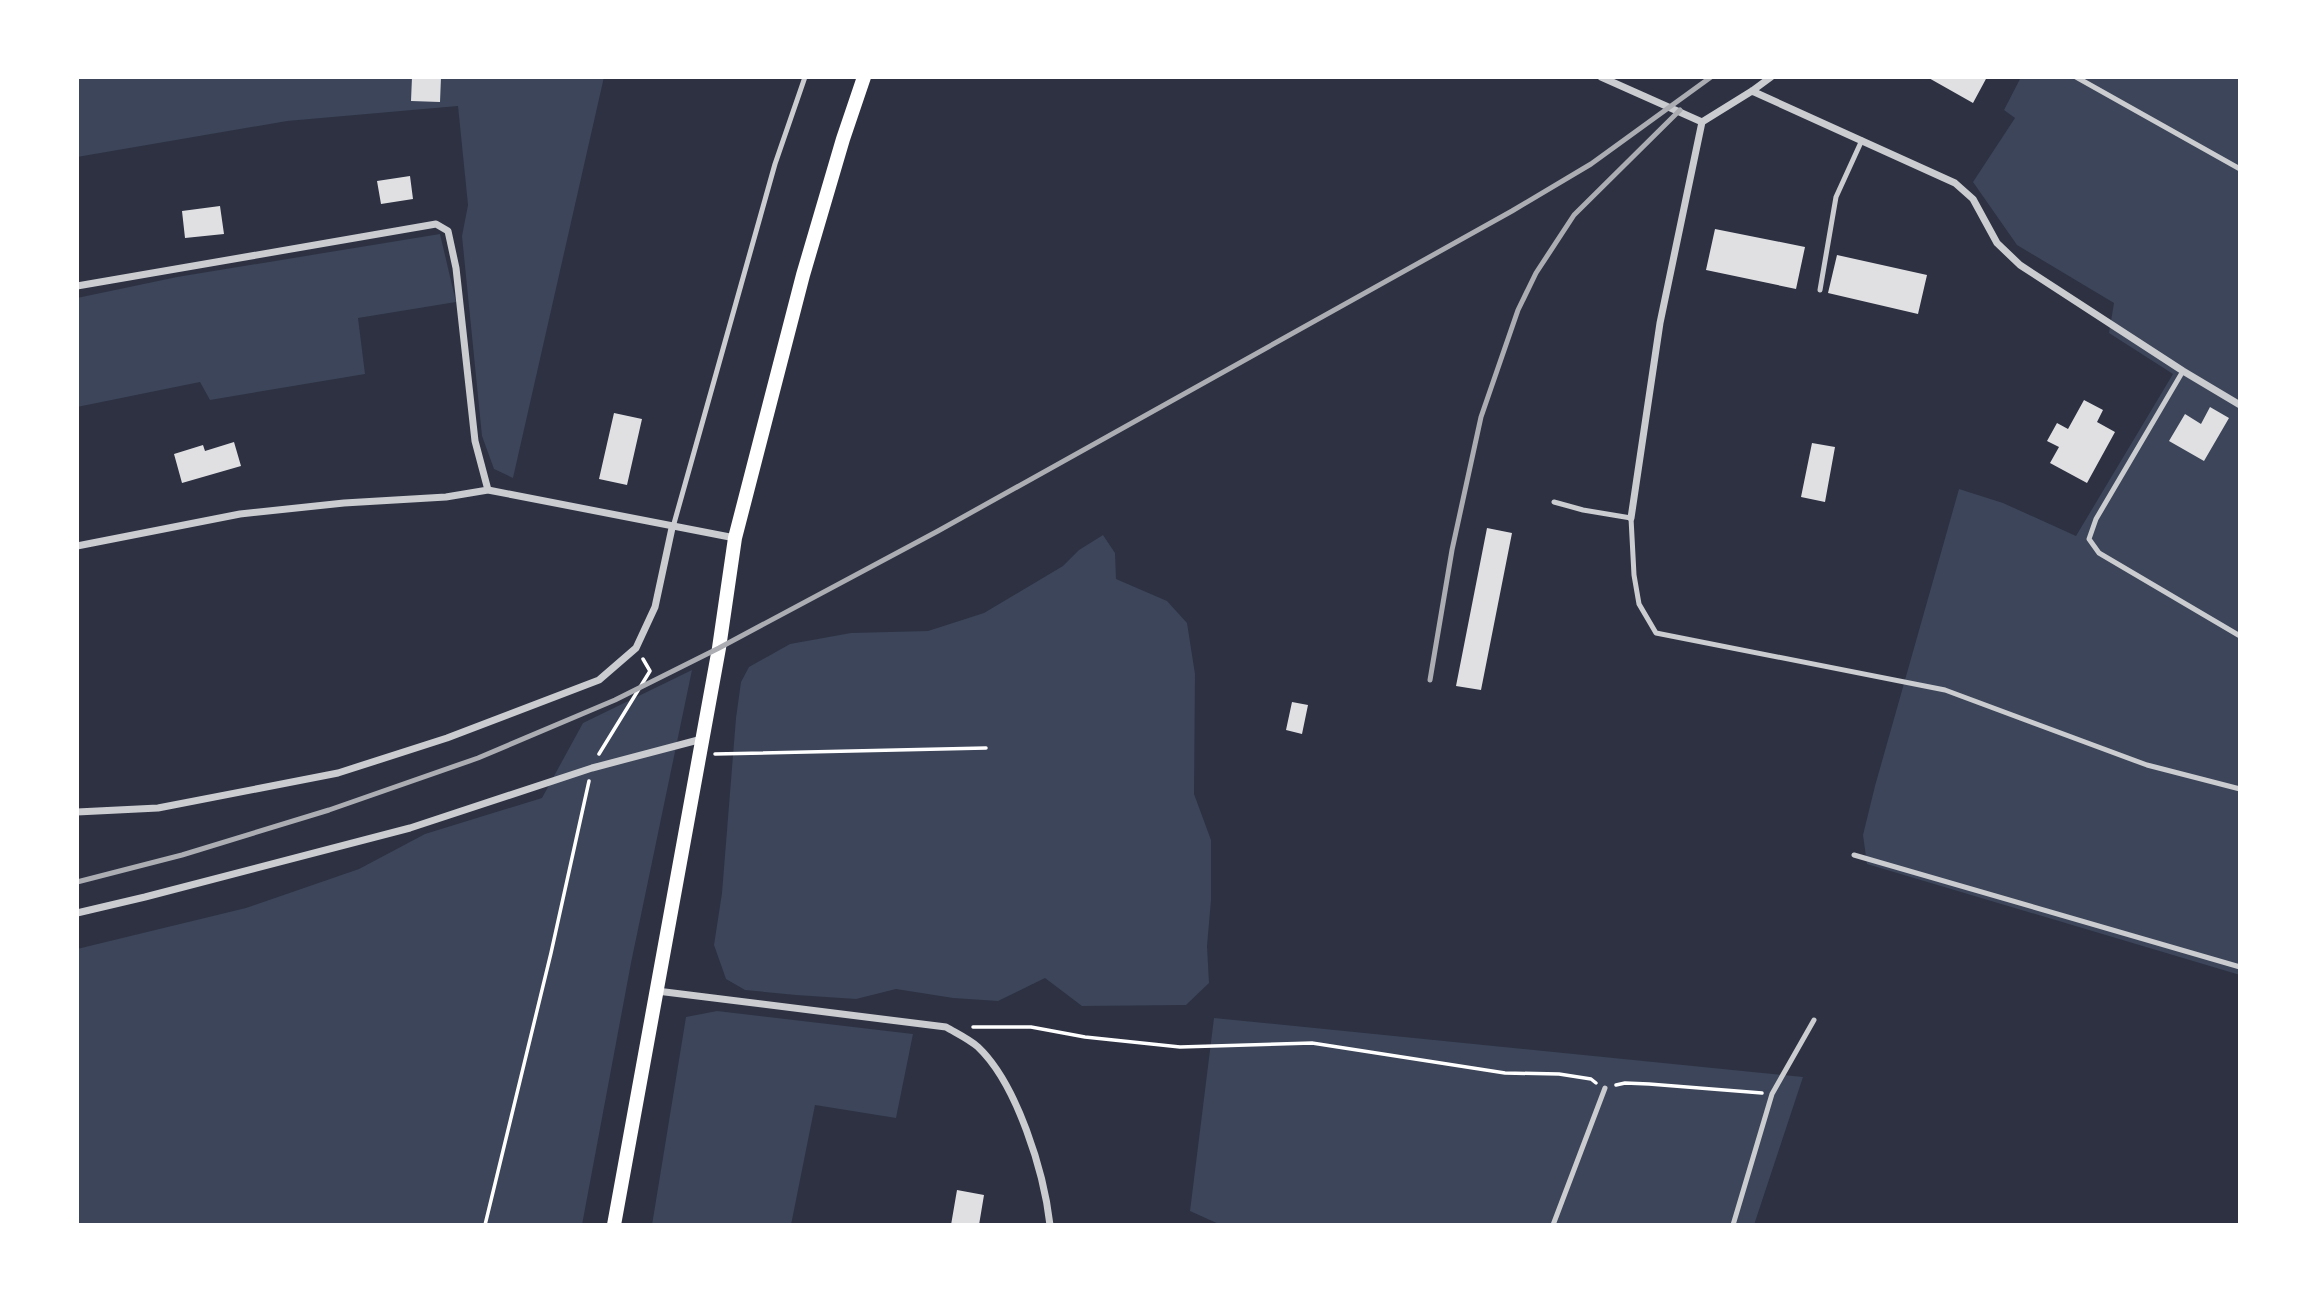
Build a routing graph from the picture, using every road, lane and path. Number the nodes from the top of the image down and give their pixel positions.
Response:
1 (805, 77) edge
2 (864, 77) edge
3 (1601, 77) edge
4 (1771, 77) edge
5 (2076, 77) edge
6 (1752, 91) junction
7 (1702, 122) junction
8 (1862, 139) junction
9 (2240, 169) edge
10 (77, 286) edge
11 (1820, 290) dead end
12 (2183, 370) junction
13 (2240, 405) edge
14 (488, 490) junction
15 (1554, 502) dead end
16 (1631, 518) junction
17 (672, 528) junction
18 (735, 538) junction
19 (77, 545) edge
20 (2240, 636) edge
21 (636, 648) junction
22 (702, 738) junction
23 (986, 748) dead end
24 (699, 754) junction
25 (592, 768) junction
26 (2240, 789) edge
27 (77, 812) edge
28 (1854, 855) dead end
29 (77, 913) edge
30 (2240, 967) edge
31 (656, 991) junction
32 (1814, 1020) dead end
33 (946, 1027) junction
34 (1605, 1088) junction
35 (1773, 1094) junction
36 (485, 1225) edge
37 (614, 1225) edge
38 (1050, 1225) edge
39 (1552, 1225) edge
40 (1733, 1225) edge

1 - 17 lane
2 - 18 main road
3 - 7 street
4 - 6 street
5 - 9 lane
6 - 7 street
6 - 8 street
7 - 16 street
8 - 11 lane
8 - 12 street
10 - 14 street
12 - 13 street
12 - 20 lane
14 - 17 street
14 - 19 street
15 - 16 lane
16 - 26 lane
17 - 18 street
17 - 21 street
18 - 22 main road
21 - 25 path
21 - 27 street
22 - 24 main road
22 - 25 street
23 - 24 path
24 - 31 main road
25 - 29 street
25 - 36 path
28 - 30 lane
31 - 33 street
31 - 37 main road
32 - 35 lane
33 - 34 path
33 - 38 street
34 - 35 path
34 - 39 lane
35 - 40 lane

